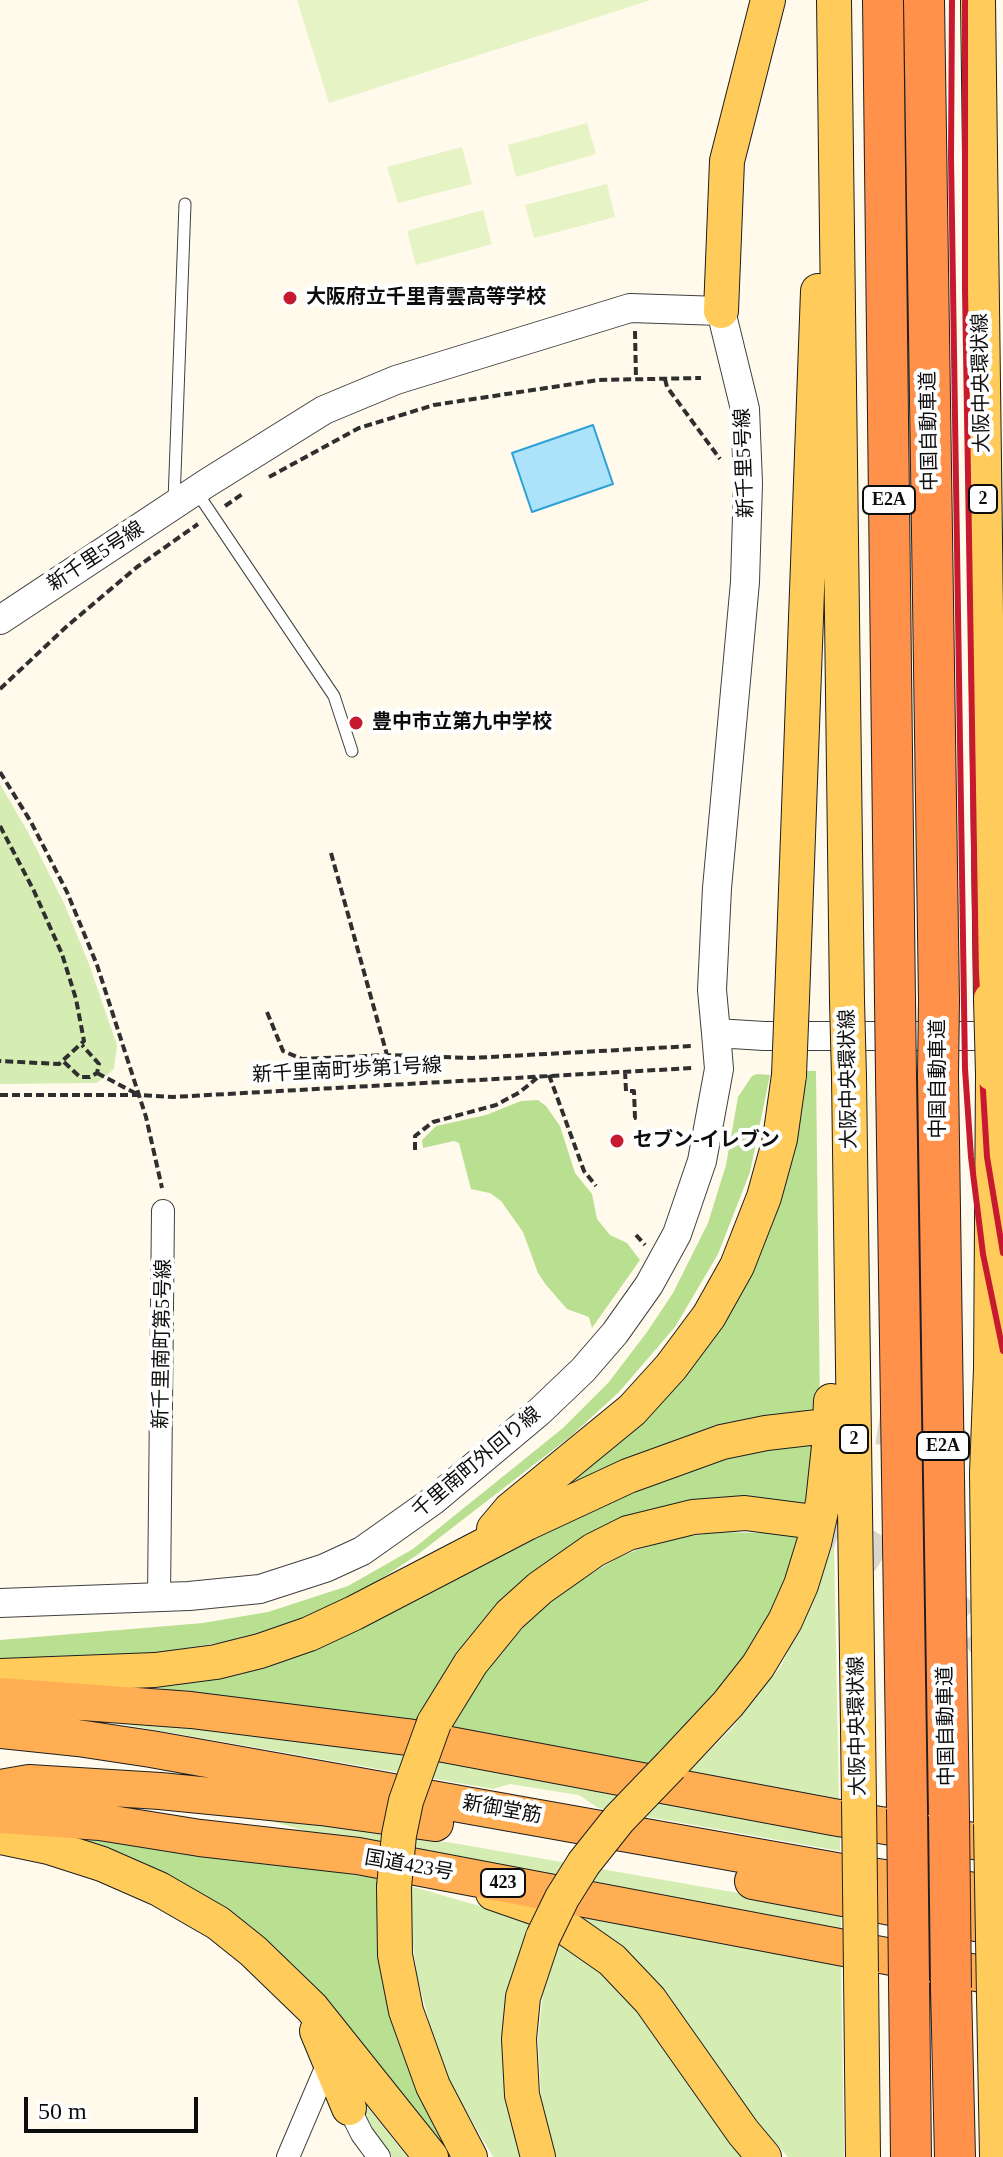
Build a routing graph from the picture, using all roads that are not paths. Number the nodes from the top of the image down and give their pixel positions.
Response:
1 (768, 0) edge
2 (834, 0) edge
3 (883, 0) edge
4 (924, 0) edge
5 (978, 0) edge
6 (835, 55) junction
7 (185, 204) dead end
8 (721, 311) junction
9 (185, 499) junction
10 (0, 620) edge
11 (986, 711) junction
12 (352, 751) dead end
13 (1003, 795) edge
14 (1003, 1036) edge
15 (704, 1040) junction
16 (163, 1211) road end
17 (852, 1211) junction
18 (818, 1427) tunnel mouth
19 (807, 1521) tunnel mouth
20 (439, 1570) junction
21 (159, 1597) junction
22 (0, 1603) edge
23 (0, 1676) edge
24 (0, 1696) edge
25 (0, 1730) edge
26 (0, 1788) edge
27 (0, 1815) edge
28 (997, 1835) edge
29 (0, 1837) edge
30 (378, 1869) junction
31 (1003, 1895) edge
32 (1003, 1928) edge
33 (290, 1986) junction
34 (998, 1987) edge
35 (329, 2061) junction
36 (349, 2108) joint
37 (288, 2157) edge
38 (379, 2157) edge
39 (431, 2157) edge
40 (470, 2157) edge
41 (538, 2157) edge
42 (764, 2157) edge
43 (863, 2157) edge
44 (911, 2157) edge
45 (955, 2157) edge
46 (997, 2157) edge

1 - 8 main road
2 - 6 main road, 大阪中央環状線 / 2
3 - 44 highway, 中国自動車道 / E2A, bridge
4 - 45 highway, 中国自動車道 / E2A, bridge
5 - 11 main road, 大阪中央環状線 / 2
6 - 17 main road, 大阪中央環状線 / 2, bridge
6 - 20 main road, bridge
7 - 9 lane
8 - 9 street, 新千里5号線
8 - 15 street, 新千里5号線
9 - 10 street, 新千里5号線
9 - 12 lane
11 - 13 main road
11 - 28 main road, 大阪中央環状線 / 2, bridge
14 - 15 street
15 - 21 street, 千里南町外回り線
16 - 21 street, 新千里南町第5号線
17 - 41 main road, bridge
17 - 43 main road, 大阪中央環状線 / 2, bridge
18 - 20 main road
19 - 30 main road, bridge
20 - 23 main road
21 - 22 street, 千里南町外回り線
24 - 28 highway
25 - 31 highway, 新御堂筋
26 - 30 highway
26 - 32 highway, 新御堂筋
27 - 30 highway, 国道423号 / 423
28 - 34 main road, 大阪中央環状線 / 2, bridge
29 - 33 main road
30 - 34 highway, 国道423号 / 423
30 - 40 main road
30 - 42 main road
33 - 35 main road
33 - 39 main road
34 - 46 main road, 大阪中央環状線 / 2
35 - 36 main road
35 - 37 street
36 - 38 street

